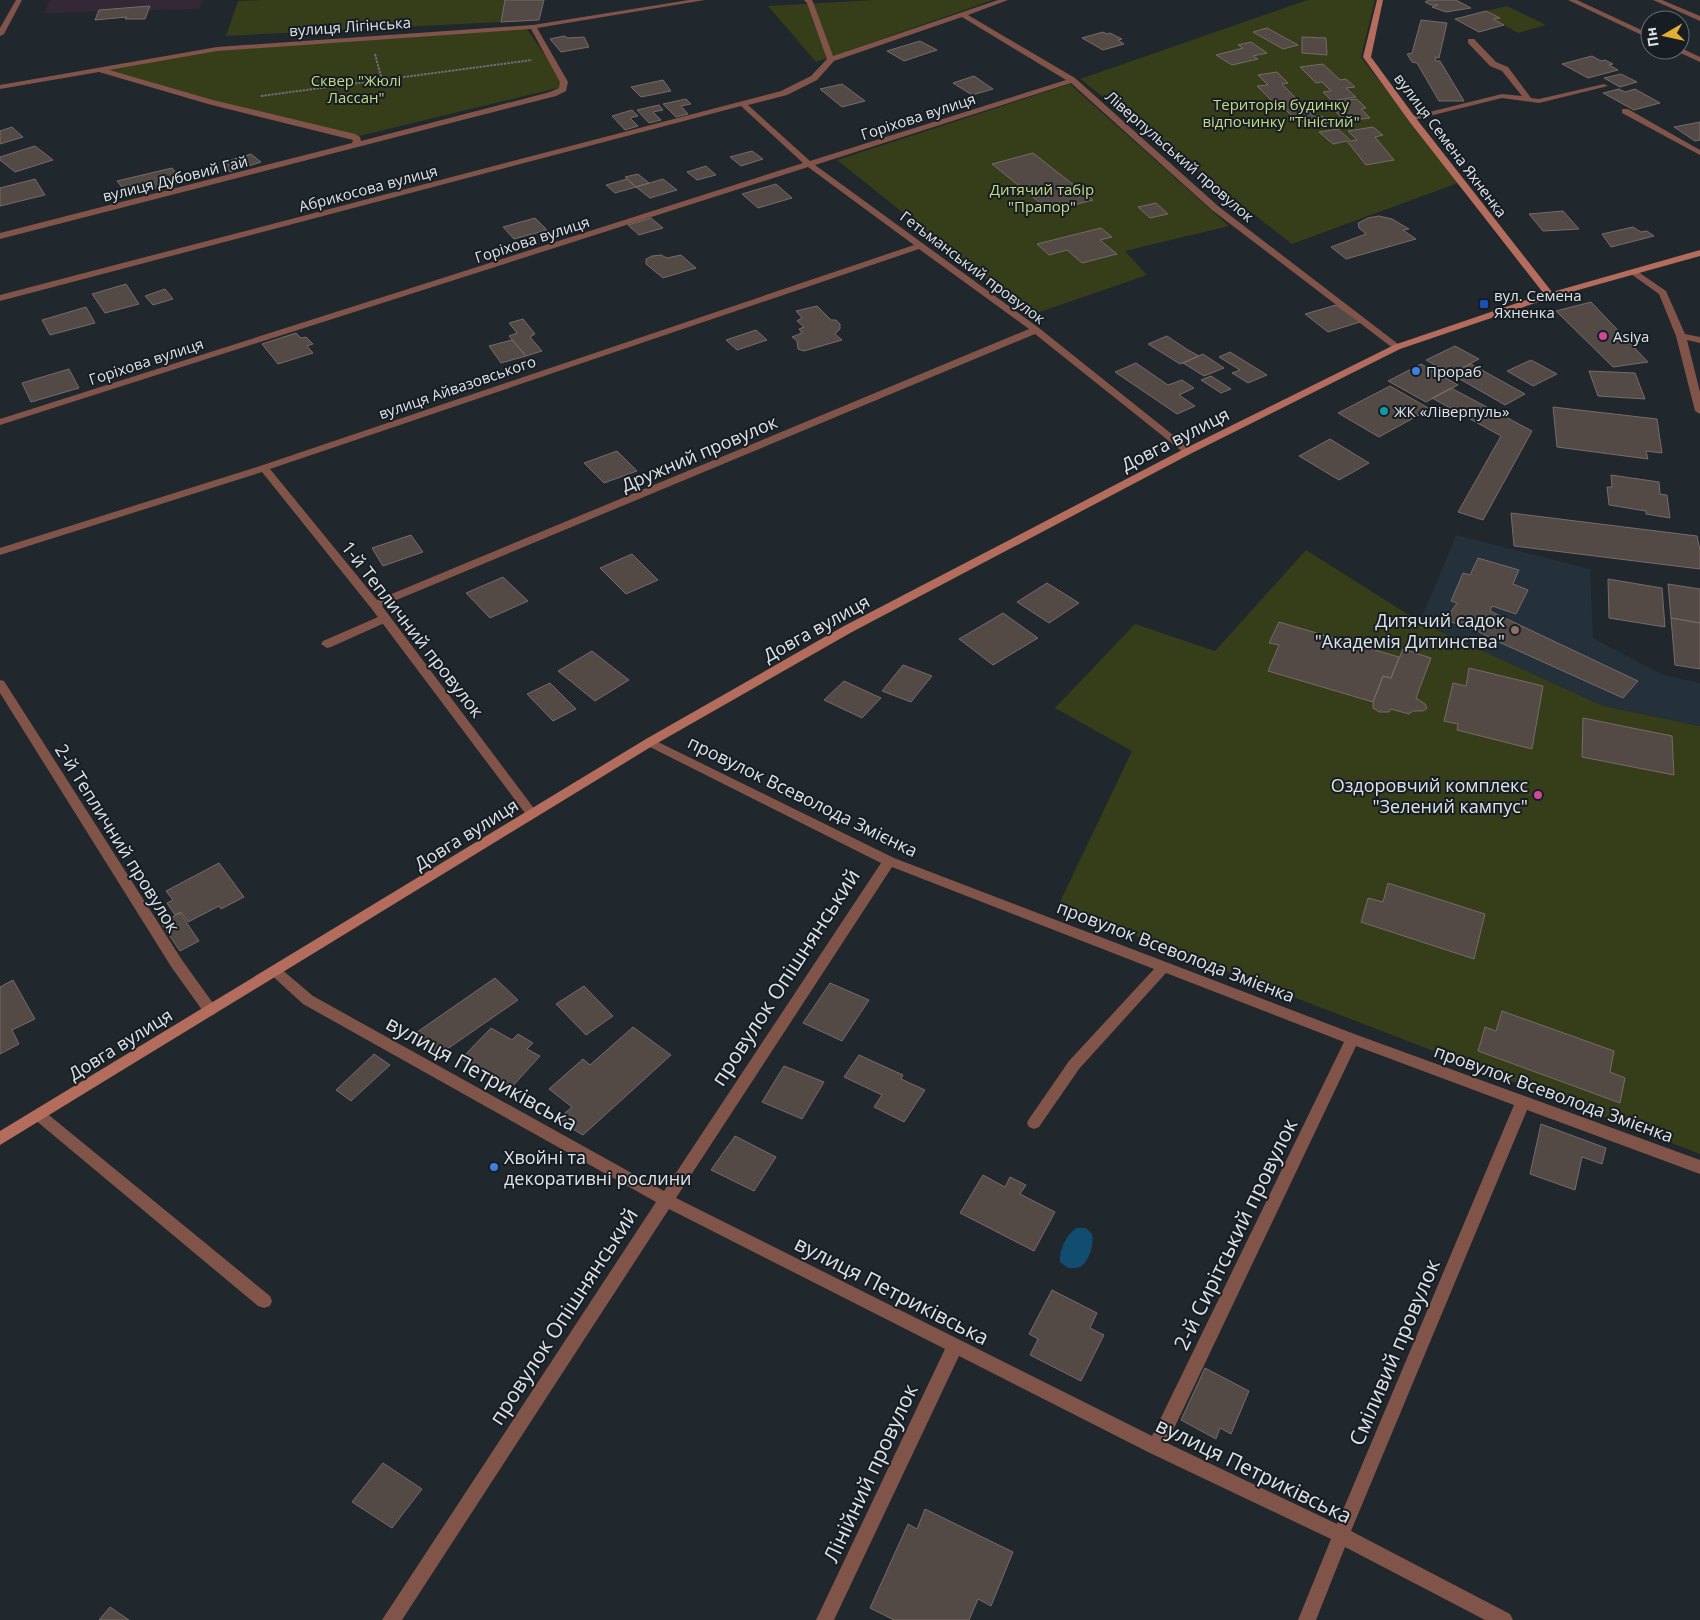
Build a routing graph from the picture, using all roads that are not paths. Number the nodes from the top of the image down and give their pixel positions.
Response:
1 (19, 0) edge
2 (702, 0) edge
3 (806, 0) edge
4 (1005, 0) edge
5 (1380, 0) edge
6 (1571, 0) edge
7 (1656, 0) edge
8 (962, 14) junction
9 (1700, 19) edge
10 (533, 27) junction
11 (1640, 32) edge
12 (0, 34) edge
13 (1471, 41) dead end
14 (831, 59) junction
15 (97, 69) junction
16 (1072, 80) junction
17 (1604, 86) dead end
18 (0, 87) edge
19 (1529, 100) junction
20 (743, 104) junction
21 (1625, 111) dead end
22 (1412, 119) junction
23 (356, 144) junction
24 (1700, 153) edge
25 (810, 165) junction
26 (0, 236) edge
27 (922, 245) junction
28 (1700, 253) edge
29 (1634, 272) junction
30 (1550, 295) junction
31 (0, 298) edge
32 (1036, 330) junction
33 (1681, 336) junction
34 (1700, 340) edge
35 (1398, 347) junction
36 (1700, 411) edge
37 (0, 422) edge
38 (1188, 450) junction
39 (264, 468) junction
40 (0, 552) edge
41 (375, 605) junction
42 (384, 618) junction
43 (327, 644) dead end
44 (0, 684) edge
45 (650, 742) junction
46 (532, 814) junction
47 (889, 861) junction
48 (1164, 967) junction
49 (275, 972) junction
50 (210, 1010) junction
51 (1352, 1039) junction
52 (1523, 1102) junction
53 (39, 1115) junction
54 (1034, 1123) dead end
55 (0, 1139) edge
56 (1700, 1167) edge
57 (666, 1200) junction
58 (264, 1301) dead end
59 (955, 1346) junction
60 (1156, 1447) junction
61 (1341, 1535) junction
62 (391, 1620) edge
63 (826, 1620) edge
64 (1307, 1620) edge
65 (1504, 1620) edge

1 - 12 street
2 - 10 street, вулиця Лігінська
3 - 14 street
4 - 8 street
5 - 22 street, вулиця Семена Яхненка
6 - 11 street
7 - 9 street
8 - 14 street
8 - 16 street, Ліверпульський провулок
10 - 15 street, вулиця Лігінська
10 - 23 street, вулиця Дубовий Гай
13 - 19 street
14 - 20 street, Абрикосова вулиця
15 - 18 street, вулиця Лігінська
15 - 23 street
16 - 25 street, Горіхова вулиця
16 - 35 street, Ліверпульський провулок
17 - 19 street
19 - 22 street
20 - 25 street, Гетьманський провулок
20 - 31 street, Абрикосова вулиця
21 - 24 street
22 - 30 street, вулиця Семена Яхненка
23 - 26 street, вулиця Дубовий Гай
25 - 27 street, Гетьманський провулок
25 - 37 street, Горіхова вулиця
27 - 32 street, Гетьманський провулок
27 - 39 street, вулиця Айвазовського
28 - 29 street, Довга вулиця
29 - 30 street, Довга вулиця
29 - 33 street
30 - 35 street, Довга вулиця
32 - 38 street, Гетьманський провулок
32 - 41 street, Дружний провулок
33 - 34 street
33 - 36 street
35 - 38 street, Довга вулиця
38 - 45 street, Довга вулиця
39 - 40 street, вулиця Айвазовського
39 - 41 street, 1-й Тепличний провулок
41 - 42 street, 1-й Тепличний провулок
42 - 43 street
42 - 46 street, 1-й Тепличний провулок
44 - 50 street, 2-й Тепличний провулок
45 - 46 street, Довга вулиця
45 - 47 street, провулок Всеволода Змієнка
46 - 49 street, Довга вулиця
47 - 48 street, провулок Всеволода Змієнка
47 - 57 street, провулок Опішнянський
48 - 51 street, провулок Всеволода Змієнка
48 - 54 street
49 - 50 street, Довга вулиця
49 - 57 street, вулиця Петриківська
50 - 53 street, Довга вулиця
51 - 52 street, провулок Всеволода Змієнка
51 - 60 street, 2-й Сирітський провулок
52 - 56 street, провулок Всеволода Змієнка
52 - 61 street, Сміливий провулок
53 - 55 street, Довга вулиця
53 - 58 street
57 - 59 street, вулиця Петриківська
57 - 62 street, провулок Опішнянський
59 - 60 street, вулиця Петриківська
59 - 63 street, Лінійний провулок
60 - 61 street, вулиця Петриківська
61 - 64 street, Сміливий провулок
61 - 65 street, вулиця Петриківська

